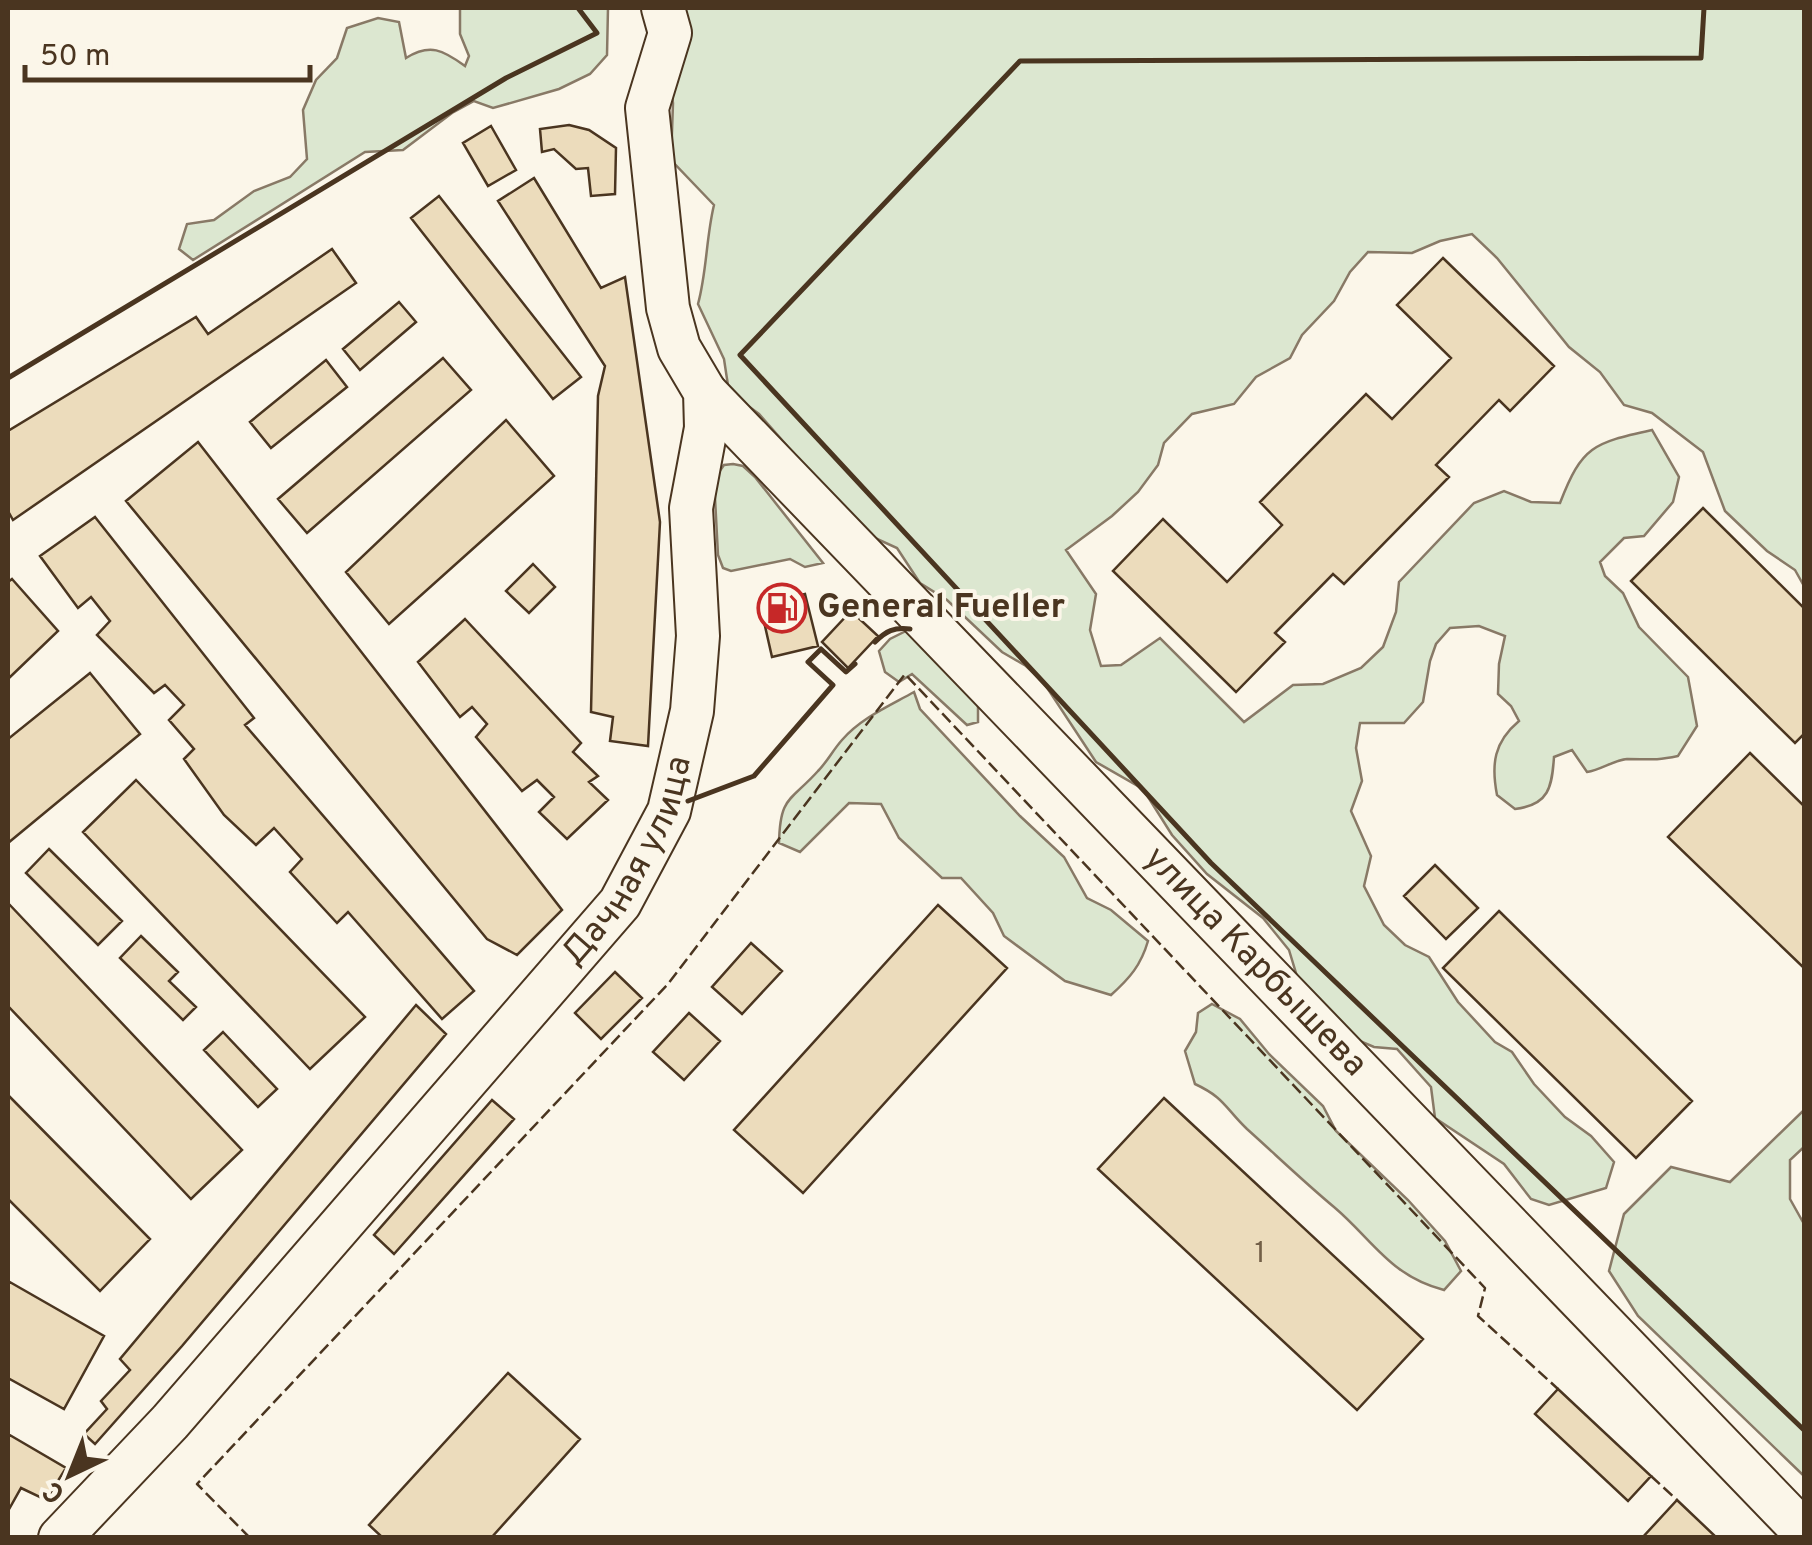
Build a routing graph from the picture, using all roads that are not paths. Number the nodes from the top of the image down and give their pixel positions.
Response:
1 (663, 8) edge
2 (705, 392) junction
3 (1804, 1532) edge
4 (60, 1538) edge

1 - 2 street
2 - 3 street, улица Карбышева
2 - 4 street, Дачная улица

